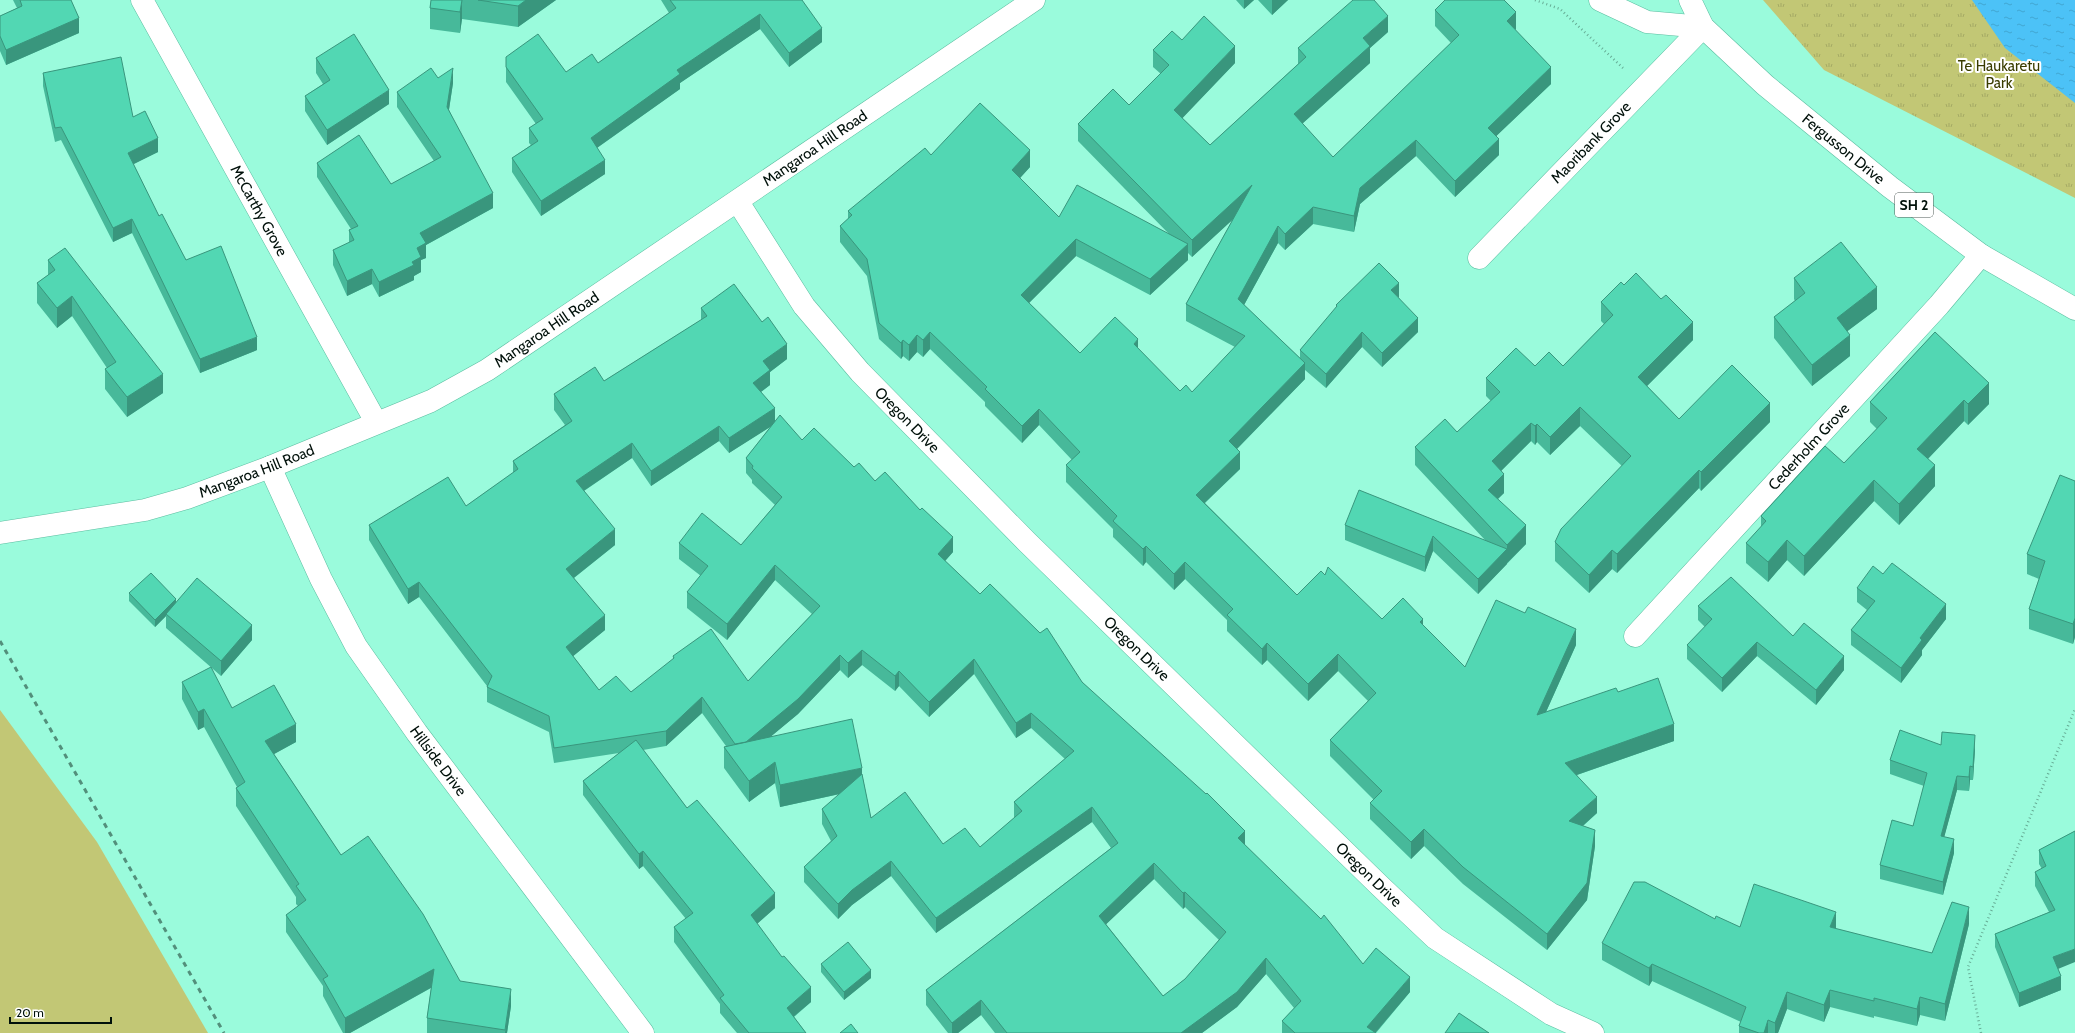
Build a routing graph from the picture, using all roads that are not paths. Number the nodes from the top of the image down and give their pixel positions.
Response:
1 (142, 0) edge
2 (1034, 0) edge
3 (1600, 0) edge
4 (1626, 0) edge
5 (1690, 0) edge
6 (1647, 22) junction
7 (1703, 26) junction
8 (738, 202) junction
9 (1981, 255) junction
10 (1479, 258) dead end
11 (2075, 309) edge
12 (376, 422) junction
13 (270, 467) junction
14 (0, 534) edge
15 (1635, 636) dead end
16 (643, 1033) edge
17 (1593, 1033) edge

1 - 12 main road, McCarthy Grove
2 - 8 main road, Mangaroa Hill Road
3 - 6 main road
4 - 6 main road
5 - 7 main road, Fergusson Drive / SH 2
6 - 7 main road
7 - 9 main road, Fergusson Drive / SH 2
7 - 10 main road, Maoribank Grove
8 - 12 main road, Mangaroa Hill Road
8 - 17 main road, Oregon Drive
9 - 11 main road, Fergusson Drive / SH 2
9 - 15 main road, Cederholm Grove
12 - 13 main road, Mangaroa Hill Road
13 - 14 main road, Mangaroa Hill Road
13 - 16 main road, Hillside Drive

